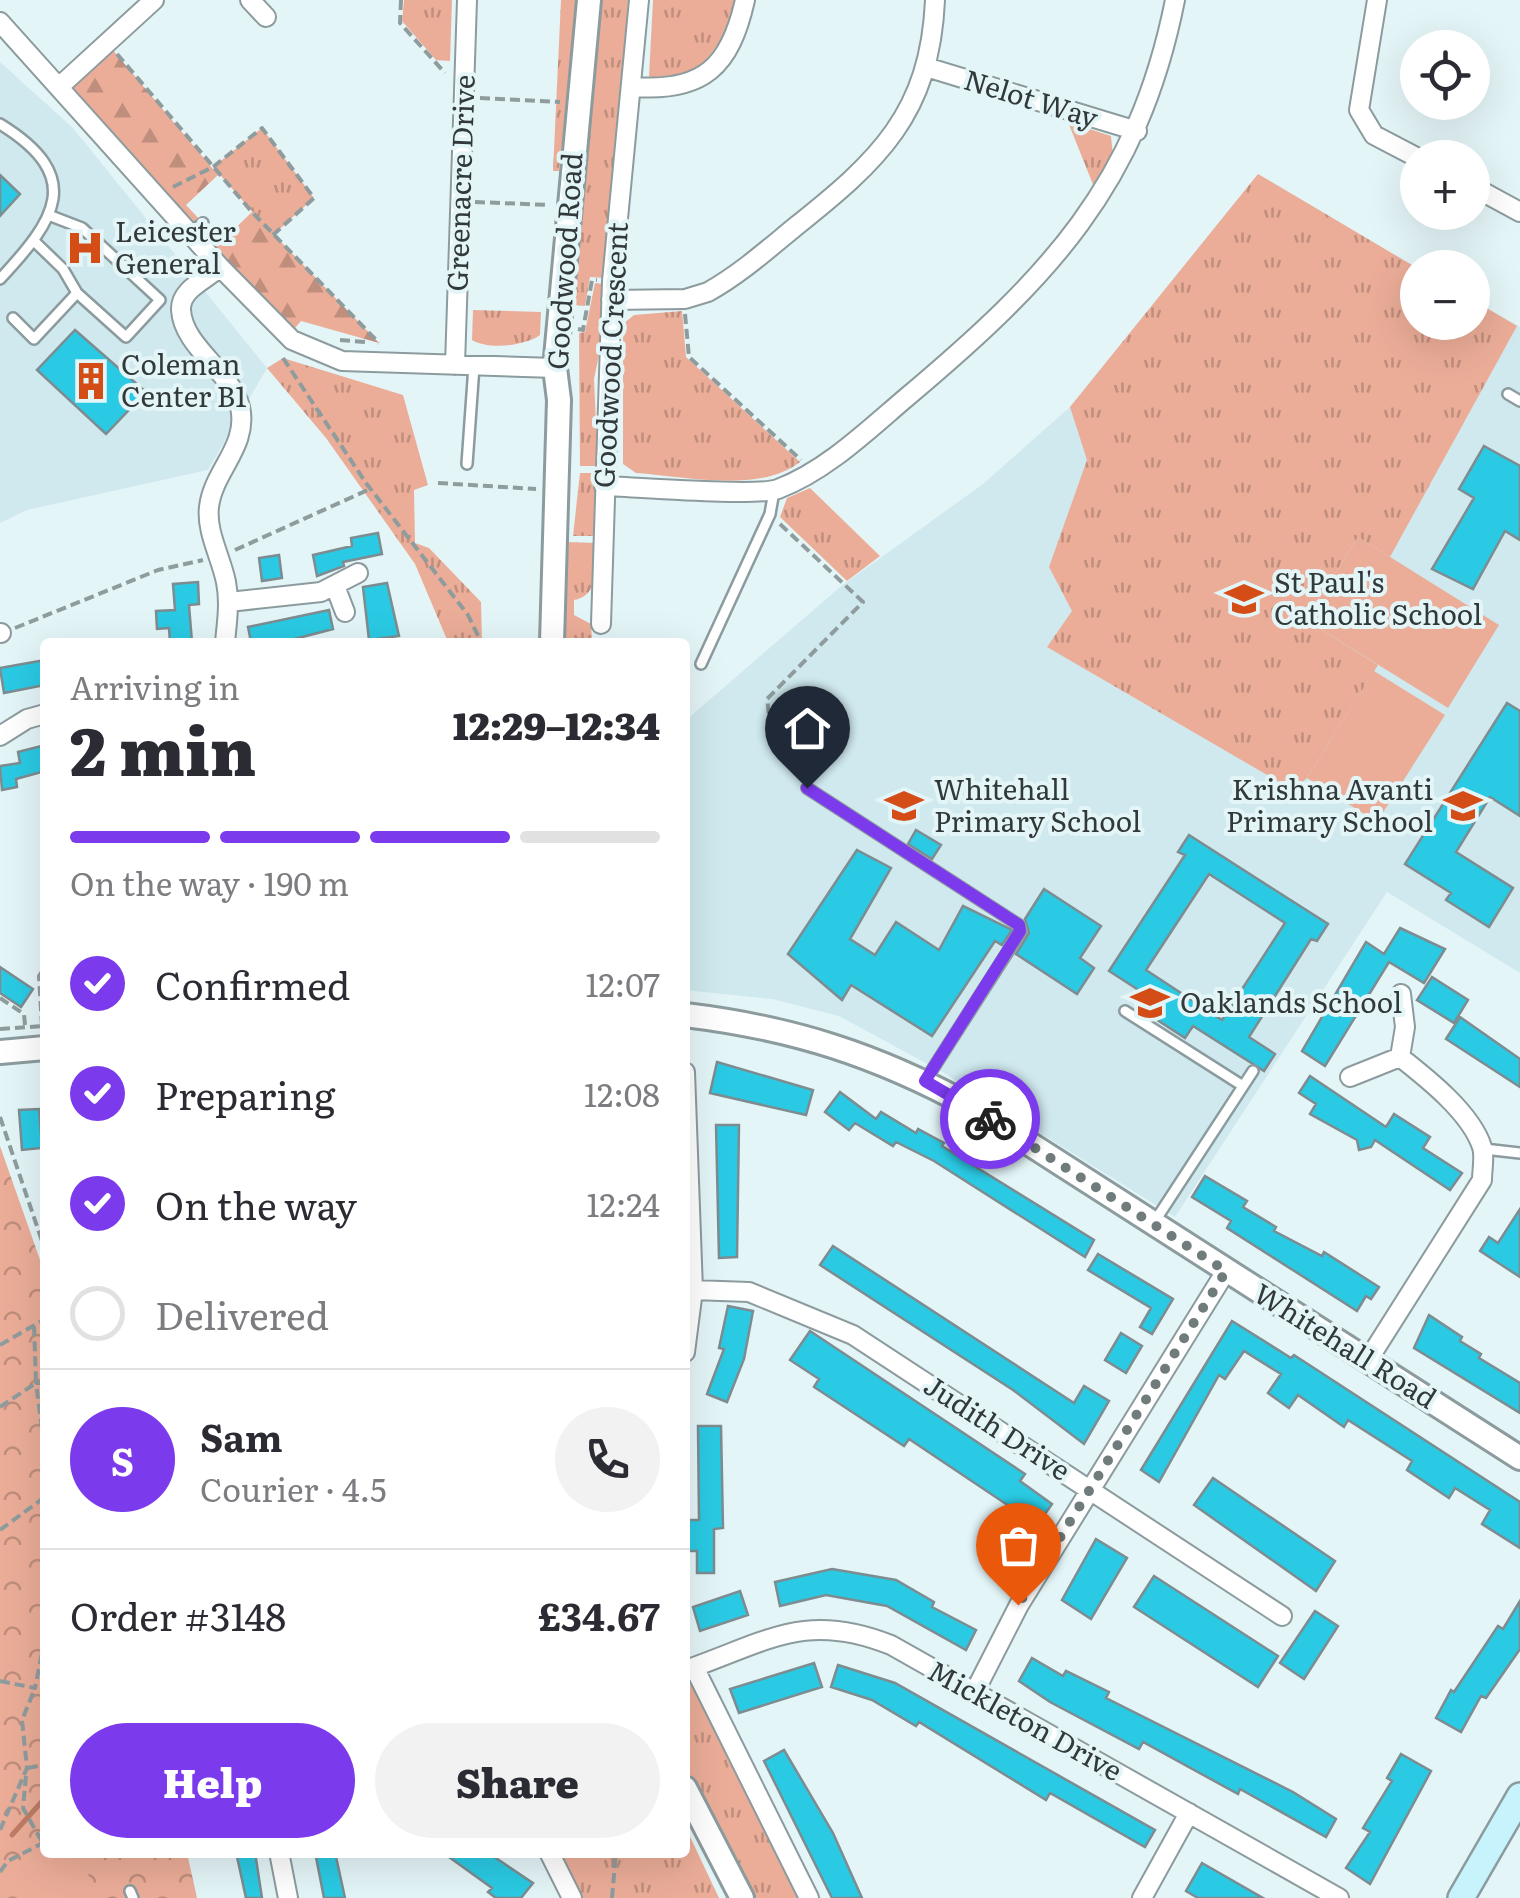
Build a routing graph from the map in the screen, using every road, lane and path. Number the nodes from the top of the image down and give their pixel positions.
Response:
1 (154, 0) edge
2 (250, 0) edge
3 (467, 0) edge
4 (589, 0) edge
5 (639, 0) edge
6 (744, 0) edge
7 (935, 0) edge
8 (1175, 0) edge
9 (1377, 0) edge
10 (266, 17) dead end
11 (0, 22) edge
12 (107, 44) junction
13 (926, 67) junction
14 (60, 86) junction
15 (634, 88) junction
16 (0, 124) edge
17 (1137, 131) junction
18 (1400, 149) edge
19 (212, 167) junction
20 (155, 195) junction
21 (1490, 196) edge
22 (460, 201) junction
23 (568, 206) junction
24 (1520, 212) edge
25 (51, 216) junction
26 (273, 235) junction
27 (35, 242) junction
28 (220, 268) junction
29 (0, 279) edge
30 (611, 290) junction
31 (77, 293) junction
32 (160, 300) junction
33 (684, 300) junction
34 (180, 307) junction
35 (562, 317) junction
36 (13, 318) dead end
37 (336, 340) dead end
38 (379, 343) junction
39 (393, 344) dead end
40 (273, 346) dead end
41 (464, 366) junction
42 (554, 368) junction
43 (1508, 394) dead end
44 (1520, 401) edge
45 (467, 464) dead end
46 (813, 471) junction
47 (438, 484) dead end
48 (604, 486) junction
49 (370, 489) junction
50 (556, 490) junction
51 (774, 491) junction
52 (770, 514) junction
53 (219, 557) junction
54 (358, 574) dead end
55 (335, 586) junction
56 (229, 602) junction
57 (345, 612) dead end
58 (601, 624) dead end
59 (0, 633) edge
60 (225, 638) edge
61 (479, 638) edge
62 (552, 638) edge
63 (701, 664) dead end
64 (40, 716) edge
65 (3, 728) edge
66 (807, 788) joint
67 (1401, 994) dead end
68 (0, 998) edge
69 (1125, 1011) dead end
70 (690, 1016) edge
71 (26, 1027) junction
72 (0, 1029) edge
73 (40, 1032) edge
74 (40, 1035) edge
75 (0, 1052) edge
76 (1400, 1057) junction
77 (1253, 1071) dead end
78 (1350, 1077) dead end
79 (925, 1081) junction
80 (1243, 1086) junction
81 (0, 1117) edge
82 (1484, 1149) junction
83 (1520, 1153) edge
84 (690, 1208) edge
85 (1153, 1224) junction
86 (40, 1235) edge
87 (1226, 1271) junction
88 (693, 1290) junction
89 (690, 1313) edge
90 (40, 1322) edge
91 (34, 1325) junction
92 (0, 1345) edge
93 (1368, 1360) junction
94 (36, 1383) junction
95 (40, 1383) edge
96 (0, 1406) edge
97 (40, 1414) edge
98 (1520, 1458) edge
99 (1092, 1490) junction
100 (40, 1501) edge
101 (0, 1530) edge
102 (1282, 1616) dead end
103 (40, 1663) edge
104 (0, 1681) edge
105 (35, 1688) junction
106 (974, 1693) junction
107 (40, 1766) edge
108 (26, 1768) junction
109 (1520, 1796) edge
110 (690, 1798) edge
111 (1189, 1814) junction
112 (0, 1830) edge
113 (40, 1836) edge
114 (40, 1849) edge
115 (280, 1858) edge
116 (552, 1858) edge
117 (615, 1858) edge
118 (0, 1872) edge
119 (288, 1898) edge
120 (572, 1898) edge
121 (612, 1898) edge
122 (742, 1898) edge
123 (809, 1898) edge
124 (1142, 1898) edge
125 (1339, 1898) edge
126 (1462, 1898) edge

1 - 12 street
2 - 10 street
3 - 22 street, Greenacre Drive
4 - 23 street, Goodwood Road
5 - 15 street, Goodwood Crescent
6 - 15 street
7 - 13 street
8 - 17 street
9 - 18 street
11 - 14 street
12 - 14 street
12 - 19 path
13 - 17 street, Nelot Way
13 - 33 street
14 - 20 street
15 - 30 street, Goodwood Crescent
16 - 25 lane
17 - 46 street
19 - 20 path
19 - 26 path
19 - 26 path
20 - 28 street
21 - 24 street
22 - 23 path
22 - 41 street, Greenacre Drive
23 - 35 street, Goodwood Road
25 - 27 lane
25 - 32 lane
26 - 38 path
27 - 29 lane
27 - 31 lane
28 - 34 street
28 - 41 street
30 - 33 street
30 - 35 path
30 - 48 street, Goodwood Crescent
31 - 32 lane
31 - 36 lane
32 - 34 lane
33 - 46 path
34 - 53 street
35 - 42 street, Goodwood Road
37 - 38 path
38 - 39 path
40 - 49 path
41 - 42 street
41 - 45 lane
42 - 50 street, Goodwood Road
43 - 44 lane
46 - 51 street
47 - 50 path
48 - 51 street
48 - 58 street, Goodwood Crescent
49 - 53 path
49 - 61 path
50 - 62 street, Goodwood Road
51 - 52 lane
52 - 63 lane
52 - 66 path
53 - 56 street
53 - 59 path
54 - 55 street
55 - 56 street
55 - 57 street
56 - 60 street
64 - 65 street
66 - 79 lane
67 - 76 street
68 - 71 path
69 - 80 lane
70 - 79 street, Whitehall Road
71 - 72 path
71 - 73 path
74 - 75 street
76 - 78 street
76 - 82 street
77 - 80 lane
79 - 85 street, Whitehall Road
80 - 85 lane
81 - 86 path
82 - 83 lane
82 - 93 street
84 - 88 street
85 - 87 street, Whitehall Road
87 - 93 street, Whitehall Road
87 - 99 street
88 - 89 street
88 - 99 street, Judith Drive
90 - 91 path
91 - 92 path
91 - 94 path
93 - 98 street, Whitehall Road
94 - 95 path
94 - 96 path
94 - 97 path
99 - 102 street, Judith Drive
99 - 106 street
100 - 101 path
103 - 105 path
104 - 105 path
105 - 108 path
106 - 111 street, Mickleton Drive
106 - 123 street, Mickleton Drive
107 - 108 path
108 - 112 path
108 - 113 path
109 - 126 main road
110 - 122 street
111 - 124 street
111 - 125 street, Mickleton Drive
114 - 118 path
115 - 119 street
116 - 120 street
117 - 121 path

